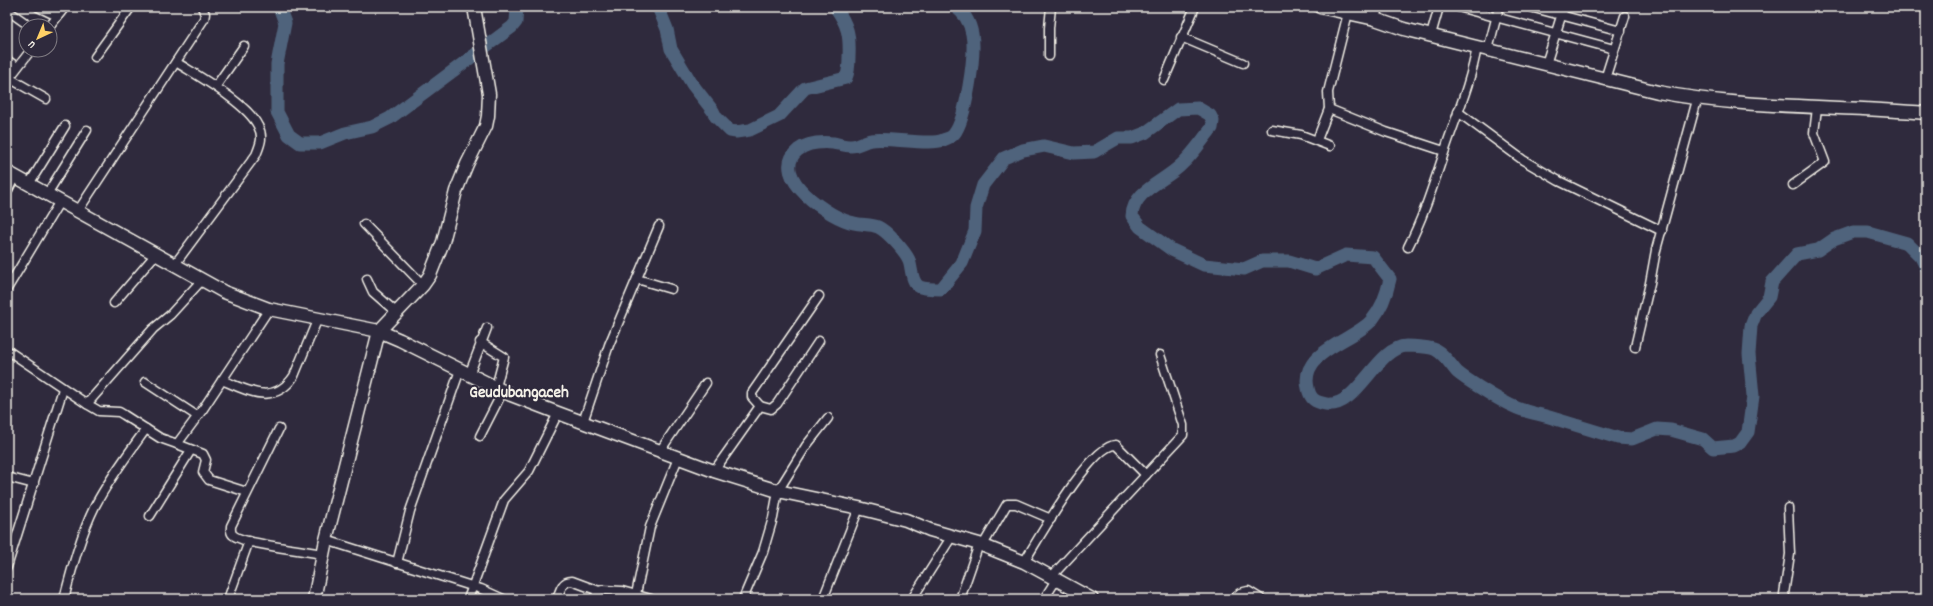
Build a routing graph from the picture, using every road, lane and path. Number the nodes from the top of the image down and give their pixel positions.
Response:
1 (38, 7) edge
2 (64, 7) edge
3 (131, 7) edge
4 (202, 7) edge
5 (1052, 7) edge
6 (1195, 7) edge
7 (1320, 7) edge
8 (1440, 7) edge
9 (1458, 7) edge
10 (1499, 7) edge
11 (1530, 7) edge
12 (7, 10) edge
13 (1562, 11) edge
14 (475, 13) edge
15 (1348, 13) junction
16 (1376, 13) edge
17 (57, 16) joint
18 (1625, 16) dead end
19 (1497, 17) junction
20 (18, 18) edge
21 (1621, 31) junction
22 (1555, 34) junction
23 (1431, 36) junction
24 (1182, 37) junction
25 (244, 46) dead end
26 (1483, 49) junction
27 (1614, 49) junction
28 (1049, 56) dead end
29 (95, 57) dead end
30 (24, 58) edge
31 (7, 60) edge
32 (176, 62) junction
33 (1243, 64) dead end
34 (1546, 64) junction
35 (17, 67) junction
36 (1605, 79) junction
37 (8, 80) edge
38 (1164, 80) dead end
39 (216, 86) junction
40 (46, 99) dead end
41 (1697, 100) junction
42 (1817, 108) junction
43 (1329, 109) junction
44 (1458, 112) junction
45 (1926, 114) edge
46 (65, 126) dead end
47 (87, 130) dead end
48 (1272, 130) dead end
49 (1317, 140) junction
50 (1330, 146) dead end
51 (1444, 151) junction
52 (11, 174) edge
53 (29, 184) junction
54 (1793, 185) dead end
55 (7, 192) edge
56 (47, 194) junction
57 (60, 201) junction
58 (78, 211) junction
59 (364, 224) dead end
60 (659, 226) dead end
61 (1662, 231) junction
62 (1408, 247) dead end
63 (156, 254) junction
64 (175, 264) junction
65 (367, 279) dead end
66 (637, 279) junction
67 (202, 280) junction
68 (423, 285) junction
69 (671, 289) dead end
70 (7, 290) edge
71 (819, 296) dead end
72 (114, 303) dead end
73 (269, 309) junction
74 (397, 313) junction
75 (318, 318) junction
76 (487, 328) dead end
77 (379, 331) junction
78 (819, 341) dead end
79 (480, 342) junction
80 (1635, 347) dead end
81 (7, 350) edge
82 (1160, 355) dead end
83 (464, 372) junction
84 (222, 380) junction
85 (145, 382) dead end
86 (706, 383) dead end
87 (63, 389) junction
88 (500, 389) junction
89 (87, 404) junction
90 (760, 406) junction
91 (558, 413) junction
92 (197, 416) junction
93 (828, 418) dead end
94 (583, 422) junction
95 (146, 429) junction
96 (279, 429) dead end
97 (480, 436) dead end
98 (177, 444) junction
99 (190, 450) junction
100 (660, 451) junction
101 (678, 458) junction
102 (714, 471) junction
103 (1146, 476) junction
104 (7, 477) edge
105 (34, 484) junction
106 (778, 491) junction
107 (247, 492) junction
108 (859, 508) junction
109 (1788, 508) dead end
110 (150, 516) dead end
111 (1051, 520) junction
112 (952, 536) junction
113 (326, 540) junction
114 (249, 541) junction
115 (981, 544) junction
116 (323, 554) junction
117 (1024, 562) junction
118 (397, 563) junction
119 (7, 566) edge
120 (1053, 579) junction
121 (472, 586) junction
122 (599, 591) junction
123 (1076, 595) edge
124 (636, 597) edge
125 (64, 599) edge
126 (228, 599) edge
127 (314, 599) edge
128 (468, 599) edge
129 (503, 599) edge
130 (557, 599) edge
131 (594, 599) edge
132 (651, 599) edge
133 (743, 599) edge
134 (822, 599) edge
135 (912, 599) edge
136 (960, 599) edge
137 (1044, 599) edge
138 (1092, 599) edge
139 (1233, 599) edge
140 (1261, 599) edge
141 (1786, 599) edge

1 - 17 street
2 - 17 street
3 - 29 street
4 - 32 street
5 - 28 street
6 - 24 street
7 - 15 street
8 - 23 street
9 - 19 street
10 - 19 street
11 - 13 street
12 - 20 street
13 - 21 street
13 - 22 street
14 - 68 street
15 - 16 street
15 - 43 street
16 - 23 street
18 - 21 street
19 - 22 street
19 - 26 street
21 - 27 street
22 - 27 street
22 - 34 street
23 - 26 street
24 - 33 street
24 - 38 street
25 - 39 street
26 - 34 street
26 - 44 street
27 - 36 street
30 - 35 street
31 - 35 street
32 - 39 street
32 - 58 street
34 - 36 street
35 - 37 street
36 - 41 street
37 - 40 street
39 - 64 street
41 - 42 street
41 - 61 street
42 - 45 street
42 - 54 street
43 - 49 street
43 - 51 street
44 - 51 street
44 - 61 street
46 - 53 street
47 - 56 street
48 - 49 street
49 - 50 street
51 - 62 street
52 - 53 street
52 - 55 street
53 - 56 street
56 - 57 street
57 - 58 street
57 - 70 street
58 - 63 street
59 - 68 street
60 - 66 street
61 - 80 street
63 - 64 street
63 - 72 street
64 - 67 street
65 - 74 street
66 - 69 street
66 - 94 street
67 - 73 street
67 - 89 street
68 - 74 street
71 - 90 street
73 - 75 street
73 - 84 street
74 - 77 street
75 - 77 street
75 - 84 street
76 - 79 street
77 - 83 street
77 - 113 street
78 - 90 street
79 - 83 street
79 - 88 street
81 - 87 street
82 - 103 street
83 - 88 street
83 - 118 street
84 - 92 street
85 - 92 street
86 - 100 street
87 - 89 street
87 - 105 street
88 - 91 street
88 - 97 street
89 - 95 street
90 - 102 street
91 - 94 street
91 - 121 street
92 - 98 street
93 - 106 street
94 - 100 street
95 - 98 street
95 - 125 street
96 - 107 street
98 - 99 street
99 - 107 street
99 - 110 street
100 - 101 street
101 - 102 street
101 - 124 street
102 - 106 street
103 - 111 street
103 - 120 street
104 - 105 street
105 - 119 street
106 - 108 street
106 - 133 street
107 - 114 street
108 - 112 street
108 - 134 street
109 - 141 street
111 - 115 street
111 - 117 street
112 - 115 street
112 - 135 street
113 - 116 street
113 - 118 street
114 - 116 street
114 - 126 street
115 - 117 street
115 - 136 street
116 - 127 street
117 - 120 street
118 - 121 street
120 - 123 street
120 - 137 street
121 - 128 street
121 - 129 street
122 - 124 street
122 - 130 street
122 - 131 street
123 - 138 street
124 - 132 street
139 - 140 street

